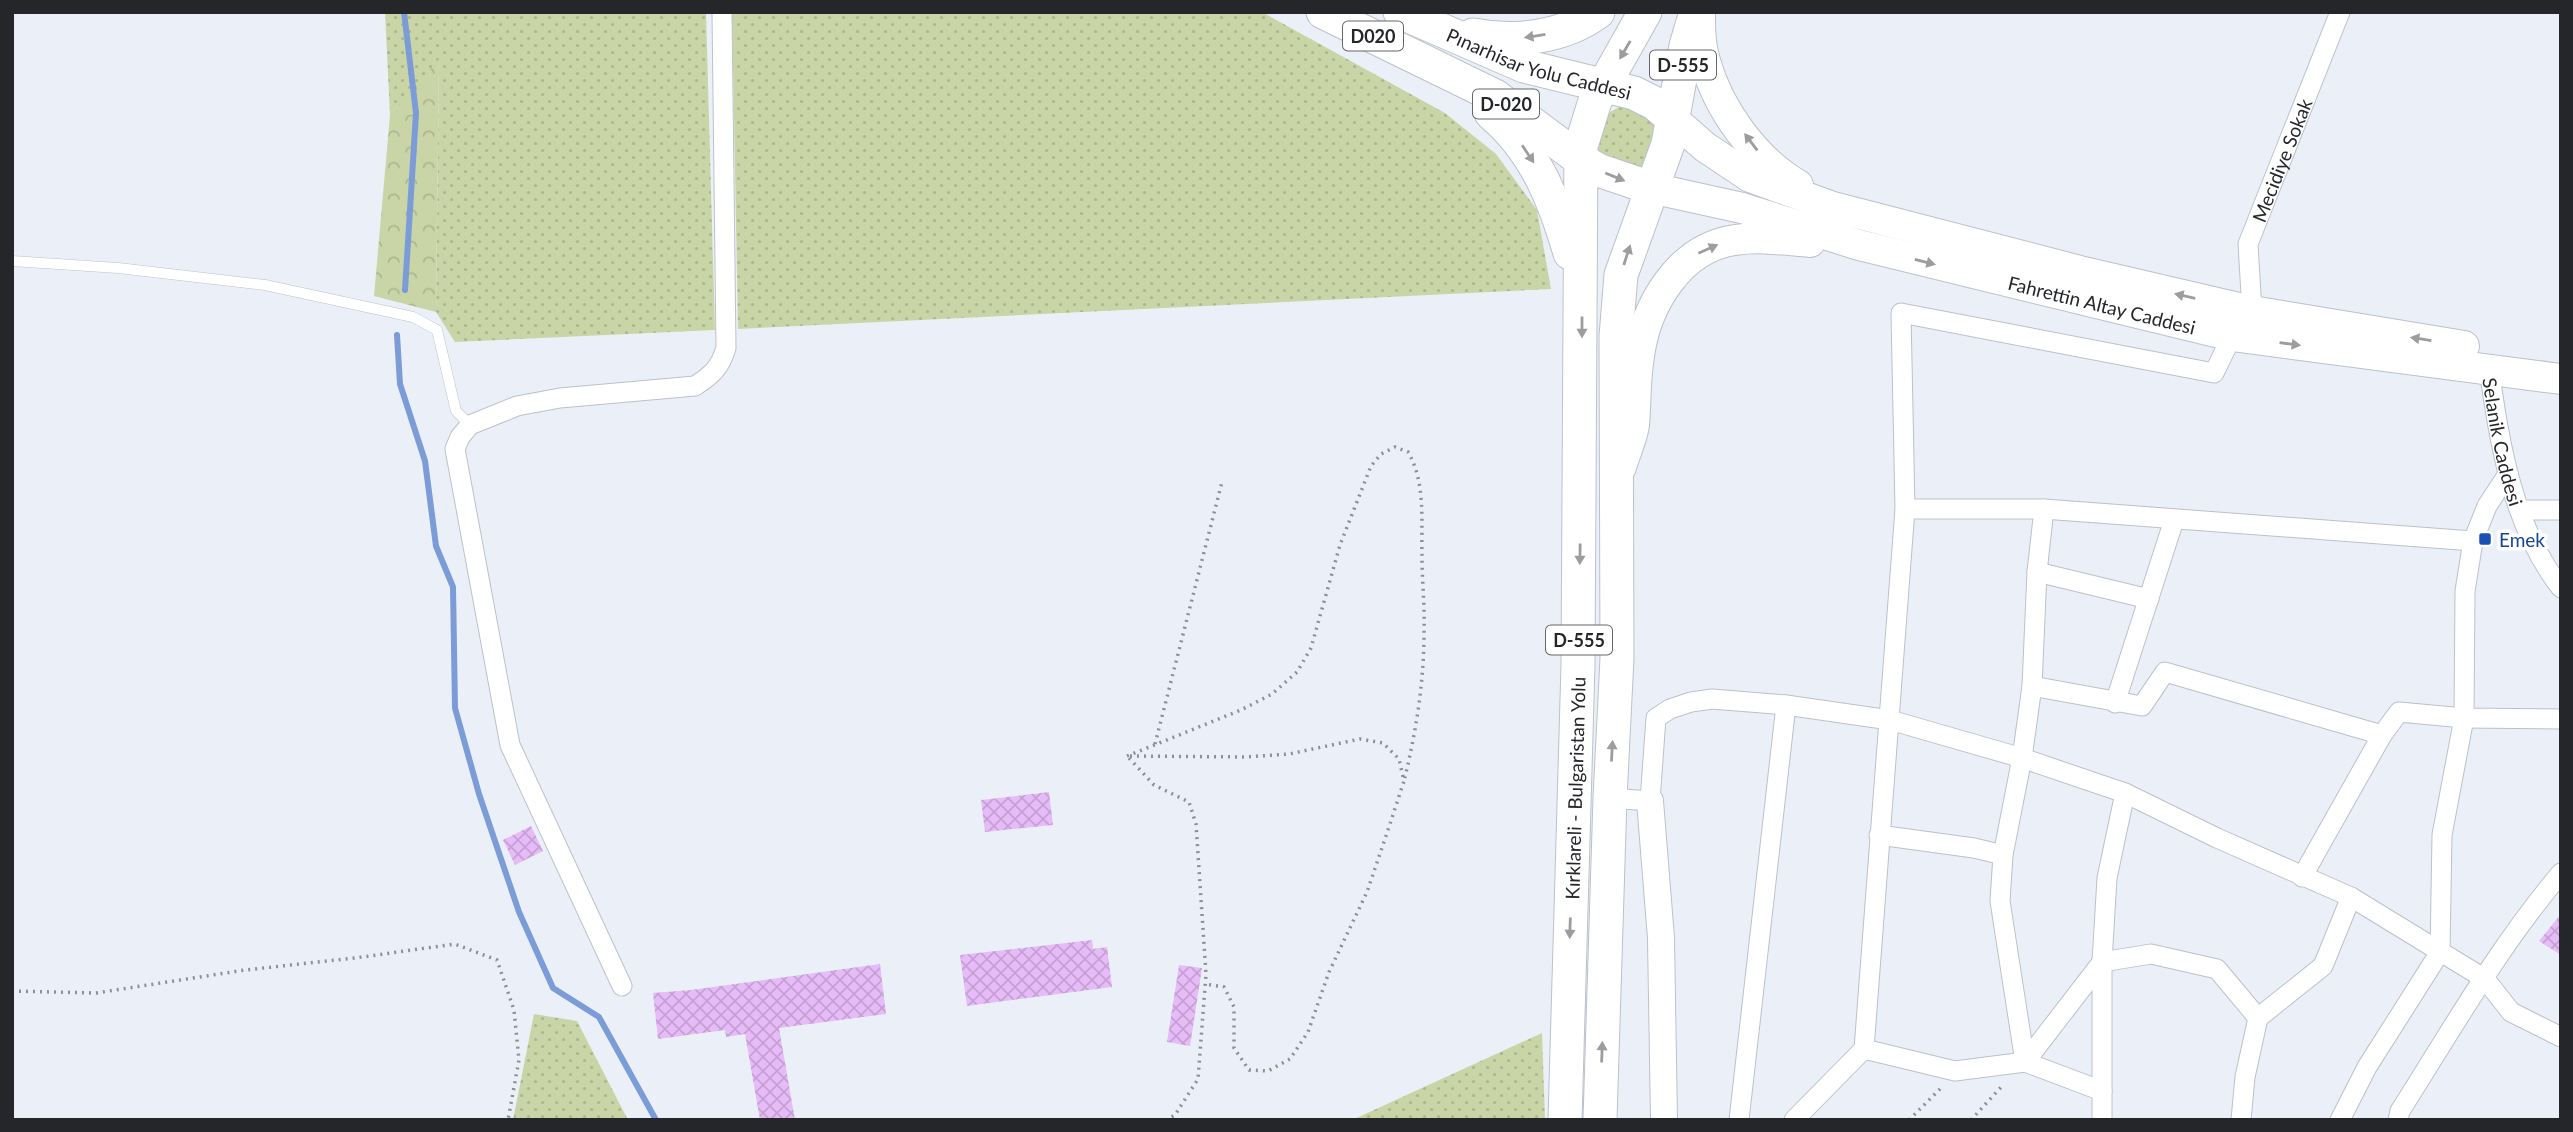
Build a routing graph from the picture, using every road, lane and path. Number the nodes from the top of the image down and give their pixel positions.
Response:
1 (722, 12) edge
2 (1323, 12) edge
3 (1598, 12) edge
4 (1645, 12) edge
5 (1698, 12) edge
6 (2340, 12) edge
7 (1412, 15) edge
8 (1423, 60) junction
9 (1603, 86) junction
10 (1673, 119) junction
11 (1581, 160) junction
12 (1651, 188) junction
13 (1868, 217) junction
14 (1859, 245) junction
15 (12, 261) edge
16 (1582, 287) junction
17 (2242, 329) junction
18 (2561, 362) edge
19 (2489, 369) junction
20 (2561, 379) edge
21 (470, 425) junction
22 (2508, 474) junction
23 (1222, 482) dead end
24 (1616, 484) junction
25 (1905, 509) junction
26 (2044, 509) junction
27 (2519, 510) junction
28 (2561, 510) edge
29 (2174, 520) junction
30 (2473, 541) junction
31 (2037, 572) junction
32 (2561, 588) edge
33 (2149, 599) junction
34 (2032, 686) junction
35 (2115, 703) junction
36 (1786, 705) junction
37 (2464, 718) junction
38 (2561, 719) edge
39 (1890, 720) junction
40 (2382, 735) junction
41 (1154, 745) junction
42 (1128, 756) junction
43 (2022, 758) junction
44 (1404, 781) junction
45 (2125, 793) junction
46 (1610, 798) junction
47 (1650, 801) junction
48 (1879, 835) junction
49 (2003, 855) junction
50 (2561, 873) edge
51 (2302, 877) junction
52 (2351, 897) junction
53 (2441, 952) junction
54 (2102, 962) junction
55 (2485, 979) junction
56 (1205, 984) junction
57 (622, 986) dead end
58 (12, 992) edge
59 (2258, 1018) junction
60 (2561, 1037) edge
61 (1864, 1049) junction
62 (2025, 1062) junction
63 (1960, 1070) junction
64 (2102, 1091) junction
65 (508, 1120) edge
66 (1166, 1120) edge
67 (1565, 1120) edge
68 (1600, 1120) edge
69 (1664, 1120) edge
70 (1739, 1120) edge
71 (1794, 1120) edge
72 (1909, 1120) edge
73 (1971, 1120) edge
74 (2102, 1120) edge
75 (2241, 1120) edge
76 (2340, 1120) edge
77 (2398, 1120) edge

1 - 21 street
2 - 8 highway, Pınarhisar Yolu Caddesi / D020
3 -> 7 highway
4 -> 9 highway, D-555
5 - 10 highway, D-555
13 -> 5 main road
6 - 17 street, Mecidiye Sokak
7 - 9 highway, Pınarhisar Yolu Caddesi
8 - 11 highway, Pınarhisar Yolu Caddesi / D-020
8 -> 16 highway
9 - 10 highway, Pınarhisar Yolu Caddesi
9 - 11 highway, D-555
10 - 12 highway, D-555
10 - 13 main road, Fahrettin Altay Caddesi
11 -> 12 highway, Pınarhisar Yolu Caddesi / D-020
11 - 16 highway, Kırklareli - Bulgaristan Yolu / D-555
12 - 14 main road, Fahrettin Altay Caddesi
24 -> 12 highway, Kırklareli - Bulgaristan Yolu / D-555
17 -> 13 main road, Fahrettin Altay Caddesi
14 -> 17 main road, Fahrettin Altay Caddesi
24 -> 14 main road
15 - 21 lane
16 -> 67 highway, Kırklareli - Bulgaristan Yolu / D-555
18 -> 17 main road, Fahrettin Altay Caddesi
17 -> 19 main road, Fahrettin Altay Caddesi
17 - 25 street
19 - 20 main road, Fahrettin Altay Caddesi
19 - 22 street, Selanik Caddesi
21 - 57 street
22 - 27 street, Selanik Caddesi
22 - 30 street
23 - 41 path
46 -> 24 highway, Kırklareli - Bulgaristan Yolu / D-555
25 - 26 street
25 - 39 street
26 - 29 street
26 - 31 street
27 - 28 street
27 - 32 street, Selanik Caddesi
29 - 30 street
29 - 33 street
30 - 37 street
31 - 33 street
31 - 34 street
33 - 35 street
34 - 35 street
34 - 43 street
35 - 40 street
36 - 39 street
36 - 47 street
36 - 70 street
37 - 38 street
37 - 40 street
37 - 53 street
39 - 43 street
39 - 48 street
40 - 51 street
41 - 42 path
41 - 44 path
42 - 44 path
42 - 56 path
43 - 45 street
43 - 49 street
44 - 56 path
45 - 51 street
45 - 54 street
46 - 47 street
68 -> 46 highway, Kırklareli - Bulgaristan Yolu / D-555
47 - 69 street
48 - 49 street
48 - 61 street
49 - 62 street
50 - 55 street
51 - 52 street
52 - 53 street
52 - 59 street
53 - 55 street
53 - 76 street
54 - 59 street
54 - 62 street
54 - 64 street
55 - 60 street
55 - 77 street
56 - 66 path
58 - 65 path
59 - 75 street
61 - 63 street
61 - 71 street
62 - 63 street
62 - 64 street
62 - 73 path
63 - 72 path
64 - 74 street

